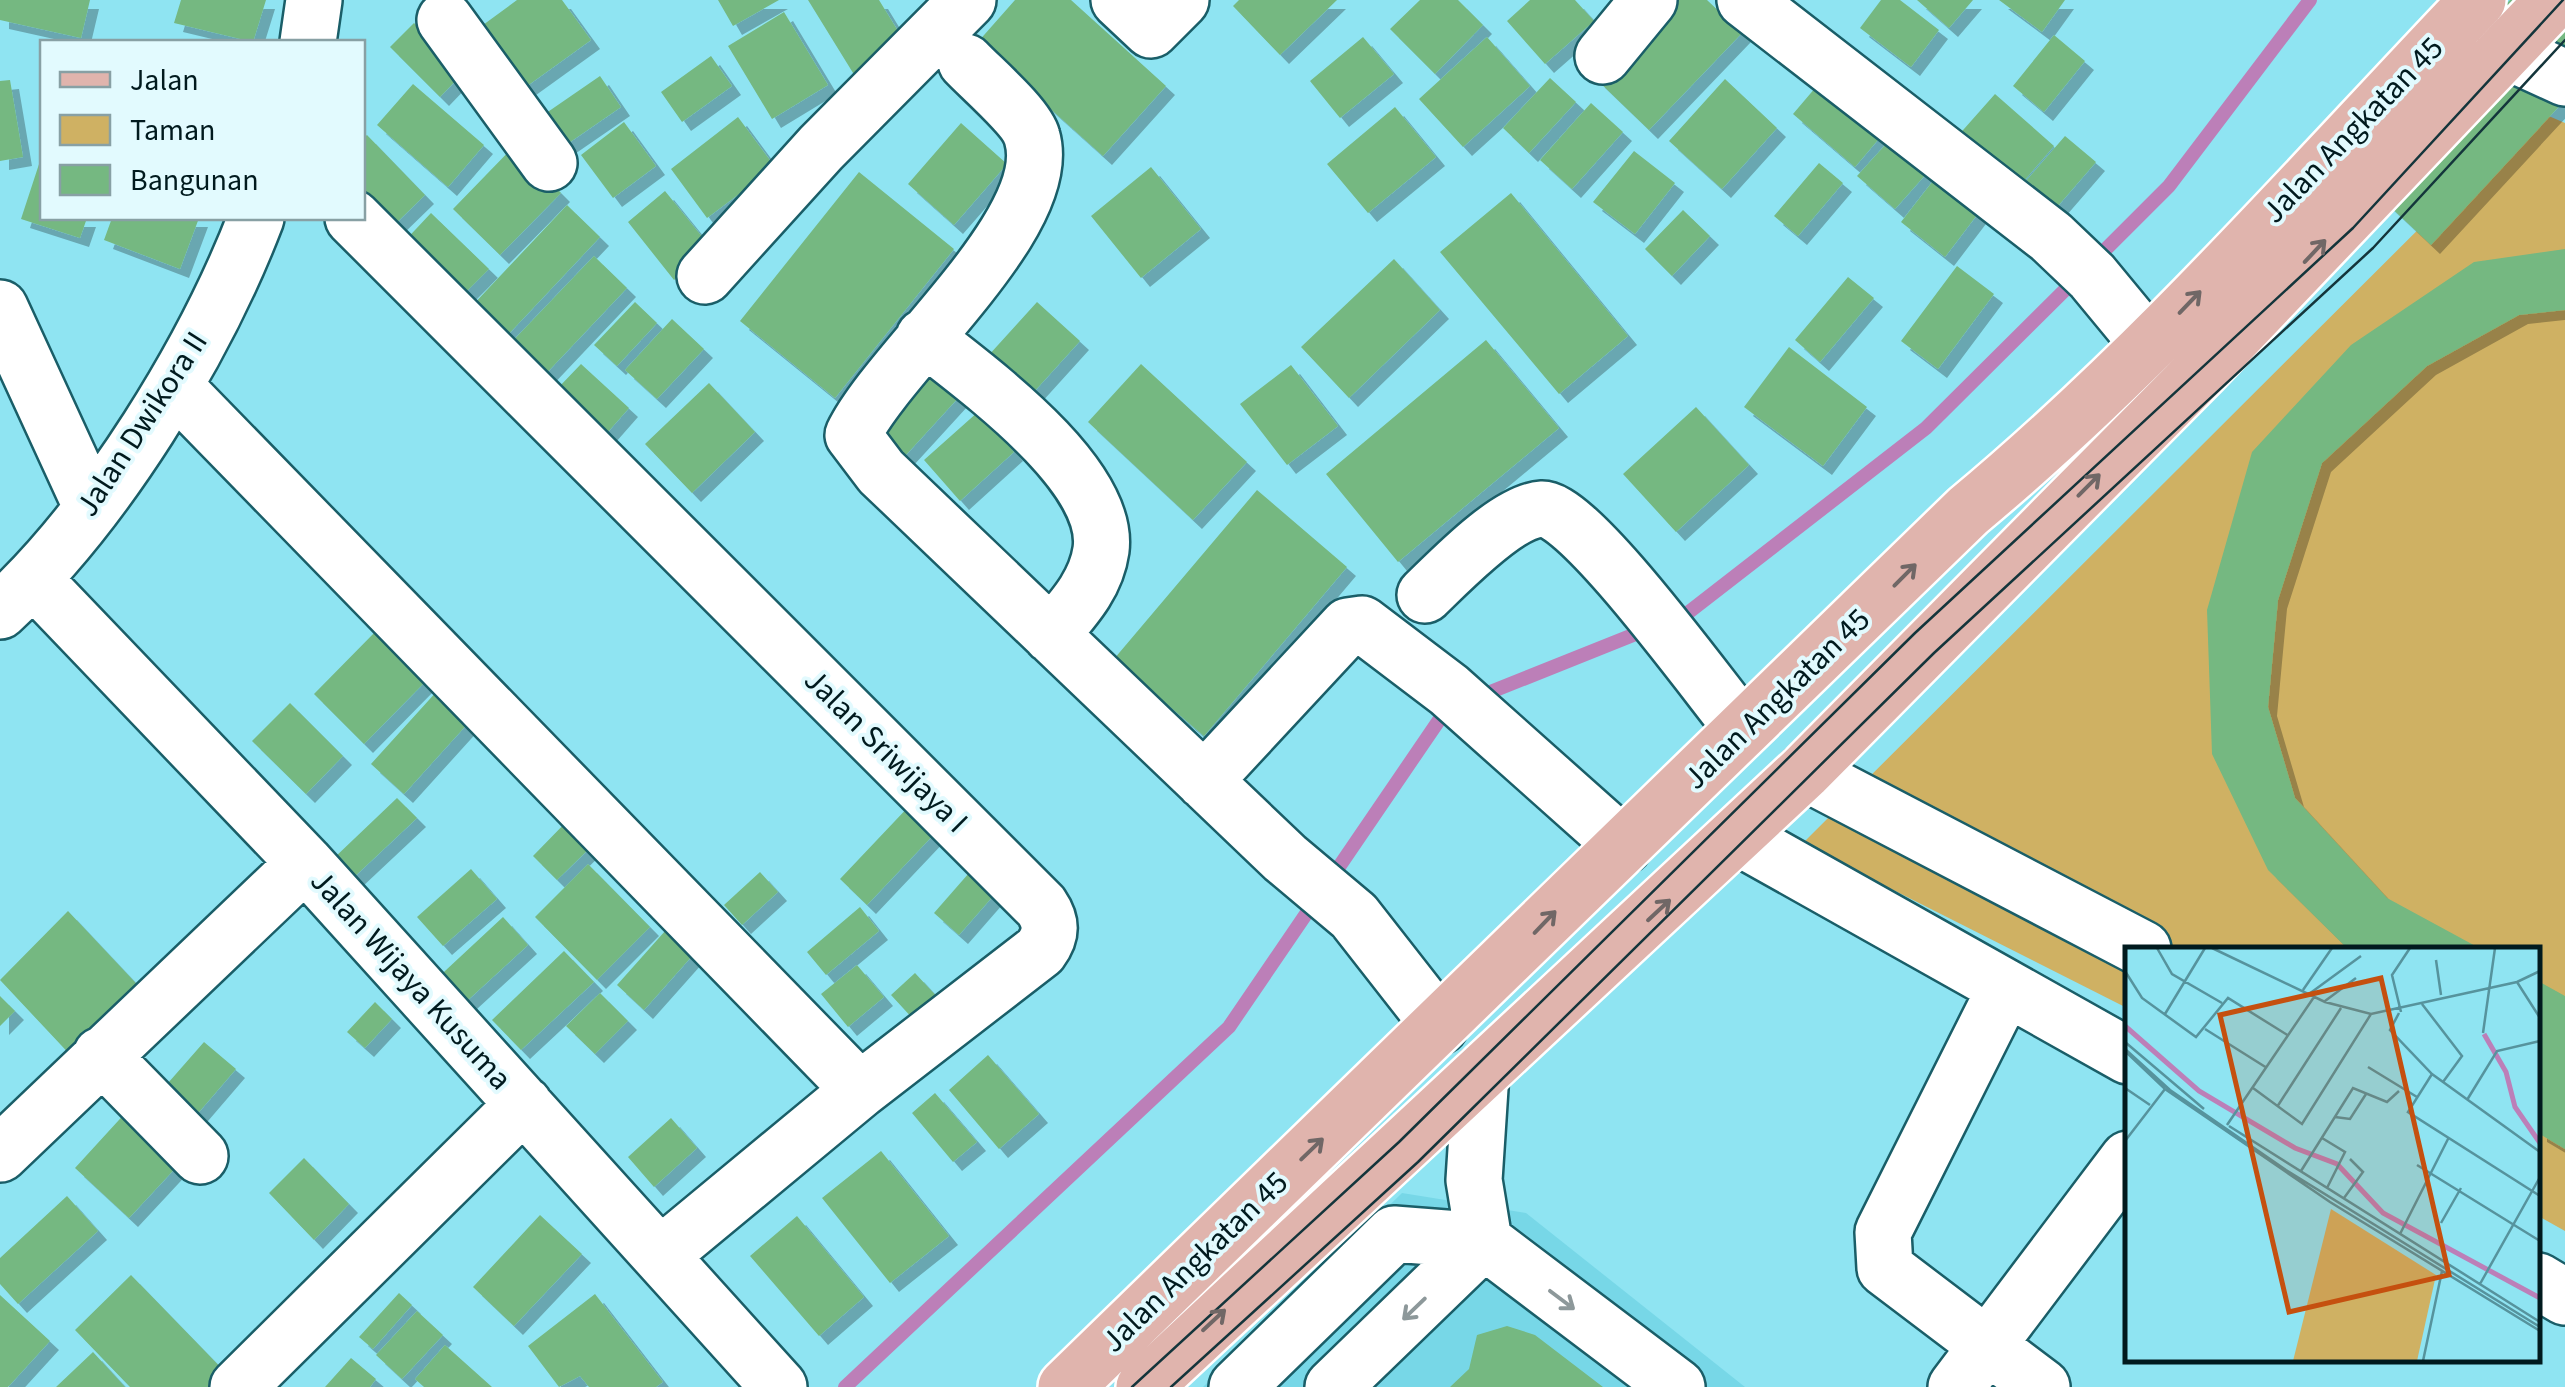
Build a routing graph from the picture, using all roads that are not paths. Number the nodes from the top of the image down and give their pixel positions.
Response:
1 (314, 0) edge
2 (968, 0) edge
3 (1119, 0) edge
4 (1181, 0) edge
5 (1648, 0) edge
6 (1745, 0) edge
7 (2478, 0) edge
8 (2554, 0) edge
9 (451, 7) edge
10 (308, 40) edge
11 (2506, 51) junction
12 (1603, 56) dead end
13 (966, 62) dead end
14 (2565, 78) edge
15 (548, 164) dead end
16 (255, 220) edge
17 (355, 220) edge
18 (704, 276) dead end
19 (0, 308) edge
20 (924, 337) junction
21 (2149, 345) junction
22 (174, 386) junction
23 (2037, 454) junction
24 (92, 506) junction
25 (2026, 548) junction
26 (1425, 595) dead end
27 (17, 596) edge
28 (1051, 635) junction
29 (1743, 730) junction
30 (1804, 772) junction
31 (1204, 781) junction
32 (1738, 836) junction
33 (1624, 846) junction
34 (305, 863) junction
35 (2137, 947) edge
36 (2005, 989) junction
37 (1440, 1026) junction
38 (2125, 1054) edge
39 (101, 1055) junction
40 (1481, 1073) junction
41 (860, 1090) junction
42 (524, 1104) junction
43 (0, 1154) edge
44 (200, 1156) dead end
45 (2125, 1163) edge
46 (1484, 1241) junction
47 (662, 1254) junction
48 (2540, 1282) edge
49 (2565, 1297) edge
50 (1972, 1367) edge
51 (238, 1387) edge
52 (780, 1387) edge
53 (1066, 1387) edge
54 (1144, 1387) edge
55 (1237, 1387) edge
56 (1333, 1387) edge
57 (1677, 1387) edge
58 (2042, 1387) edge

1 - 10 street
2 - 18 street
3 - 4 street
5 - 12 street
6 - 21 street
21 -> 7 main road, Jalan Angkatan 45
8 - 11 main road
9 - 15 street
11 - 14 street
25 -> 11 main road
13 - 20 street
16 - 22 street, Jalan Dwikora II
17 - 41 street, Jalan Sriwijaya I
19 - 24 street
20 - 28 street
20 - 28 street
21 - 23 main road, Jalan Angkatan 45
22 - 24 street, Jalan Dwikora II
22 - 41 street
23 - 25 main road
29 -> 23 main road, Jalan Angkatan 45
24 - 27 street, Jalan Dwikora II
25 - 30 main road
26 - 29 street
27 - 34 street, Jalan Wijaya Kusuma
28 - 31 street
29 - 33 main road, Jalan Angkatan 45
30 - 32 main road
30 - 35 street
31 - 33 street
31 - 37 street
32 - 36 street
40 -> 32 main road
37 -> 33 main road, Jalan Angkatan 45
34 - 39 street
34 - 42 street, Jalan Wijaya Kusuma
36 - 38 street
36 - 50 street
53 -> 37 main road, Jalan Angkatan 45
39 - 43 street
39 - 44 street
40 - 46 street
54 -> 40 main road
41 - 47 street, Jalan Sriwijaya I
42 - 47 street, Jalan Wijaya Kusuma
42 - 51 street
45 - 50 street
46 - 55 street
46 -> 56 street
46 -> 57 street
47 - 52 street, Jalan Wijaya Kusuma
48 - 49 street
50 - 58 street

